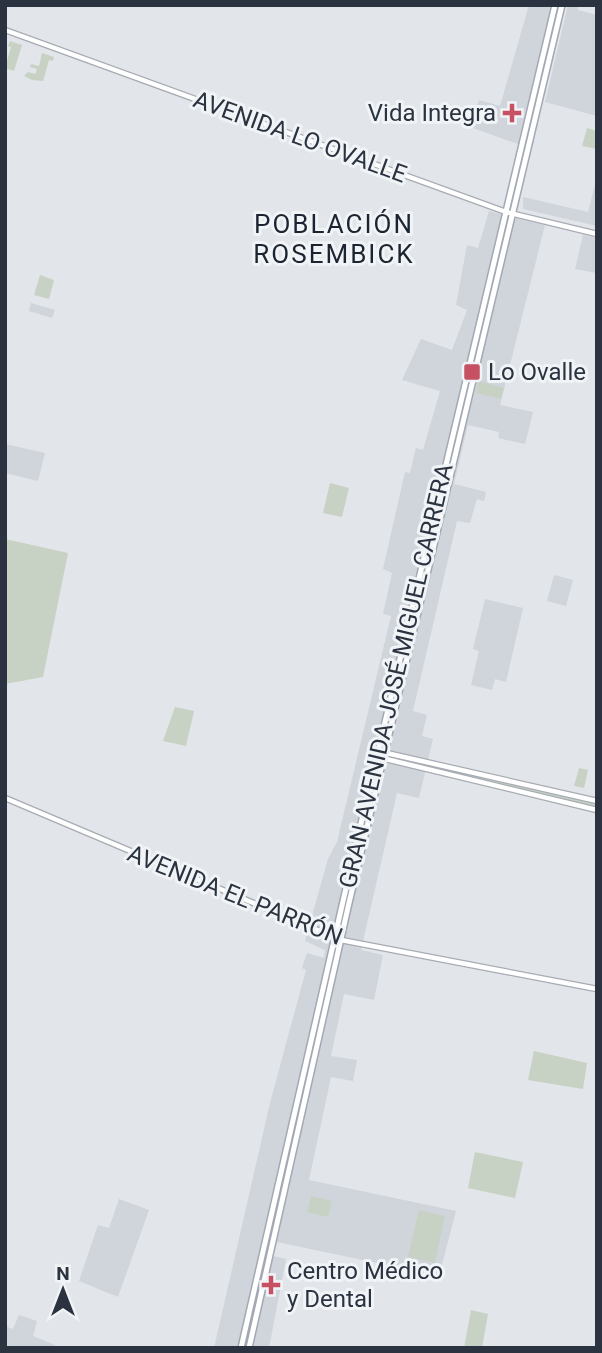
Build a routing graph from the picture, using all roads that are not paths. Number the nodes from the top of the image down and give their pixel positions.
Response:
1 (555, 5) edge
2 (562, 5) edge
3 (5, 30) edge
4 (510, 213) junction
5 (597, 234) edge
6 (494, 267) junction
7 (498, 275) junction
8 (456, 455) junction
9 (447, 458) junction
10 (385, 751) junction
11 (378, 752) junction
12 (383, 758) junction
13 (496, 777) junction
14 (494, 785) junction
15 (5, 798) edge
16 (597, 801) edge
17 (597, 810) edge
18 (338, 939) junction
19 (597, 989) edge
20 (241, 1348) edge
21 (249, 1348) edge

1 - 4 main road, GRAN AVENIDA JOSÉ MIGUEL CARRERA
2 - 4 main road, GRAN AVENIDA JOSÉ MIGUEL CARRERA
3 - 4 main road, AVENIDA LO OVALLE
4 - 5 main road, AVENIDA LO OVALLE
4 - 6 main road, GRAN AVENIDA JOSÉ MIGUEL CARRERA
4 - 7 main road, GRAN AVENIDA JOSÉ MIGUEL CARRERA
6 - 7 main road
6 - 9 main road, GRAN AVENIDA JOSÉ MIGUEL CARRERA
7 - 8 main road, GRAN AVENIDA JOSÉ MIGUEL CARRERA
8 - 9 main road
8 - 10 main road, GRAN AVENIDA JOSÉ MIGUEL CARRERA
9 - 11 main road, GRAN AVENIDA JOSÉ MIGUEL CARRERA
10 - 11 main road
10 - 12 main road, GRAN AVENIDA JOSÉ MIGUEL CARRERA
10 - 13 main road
11 - 12 main road
11 - 18 main road, GRAN AVENIDA JOSÉ MIGUEL CARRERA
12 - 14 main road
12 - 18 main road, GRAN AVENIDA JOSÉ MIGUEL CARRERA
13 - 14 main road
13 - 16 main road
14 - 17 main road
15 - 18 main road, AVENIDA EL PARRÓN
18 - 19 main road, AVENIDA EL PARRÓN
18 - 20 main road, GRAN AVENIDA JOSÉ MIGUEL CARRERA
18 - 21 main road, GRAN AVENIDA JOSÉ MIGUEL CARRERA

